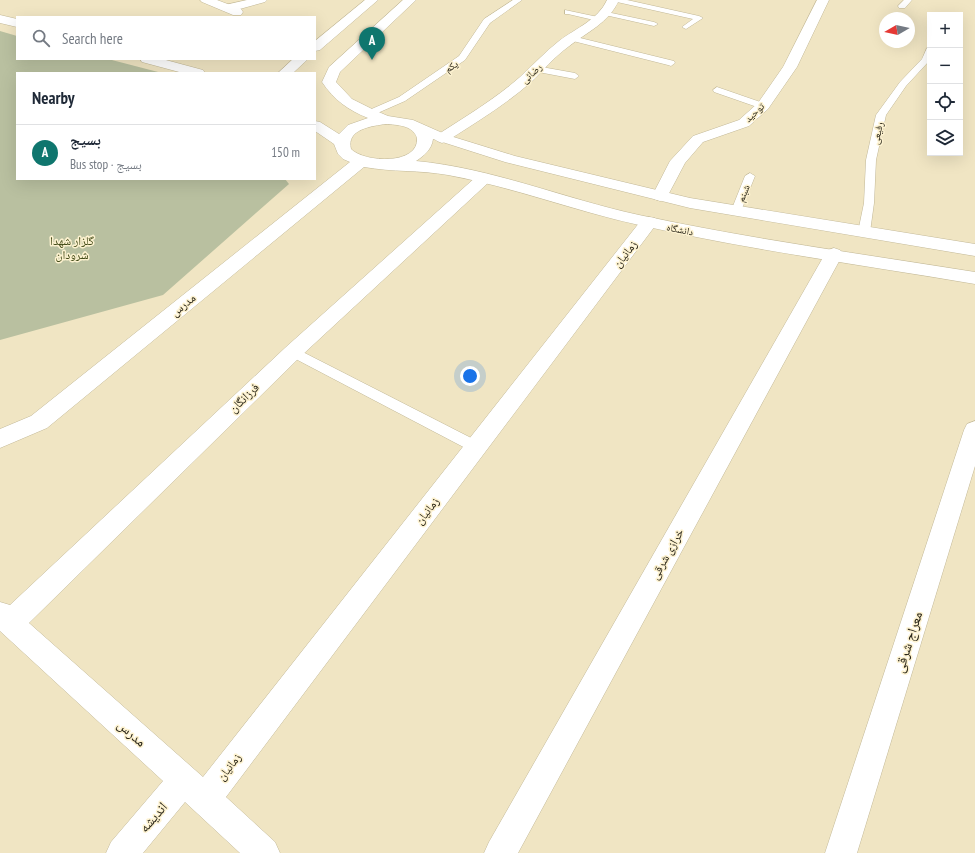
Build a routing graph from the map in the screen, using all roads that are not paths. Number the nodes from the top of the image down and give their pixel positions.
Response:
1 (206, 0) edge
2 (261, 0) edge
3 (372, 0) edge
4 (410, 0) edge
5 (518, 0) edge
6 (613, 0) edge
7 (617, 0) edge
8 (823, 0) edge
9 (908, 0) edge
10 (902, 6) dead end
11 (237, 12) edge
12 (568, 12) dead end
13 (247, 16) edge
14 (602, 16) junction
15 (0, 19) edge
16 (16, 23) edge
17 (654, 24) dead end
18 (342, 25) junction
19 (686, 27) dead end
20 (322, 28) dead end
21 (572, 38) junction
22 (316, 46) edge
23 (927, 58) edge
24 (151, 60) edge
25 (296, 61) edge
26 (671, 63) dead end
27 (536, 69) junction
28 (194, 72) edge
29 (286, 72) edge
30 (575, 76) dead end
31 (717, 90) dead end
32 (762, 106) junction
33 (370, 113) junction
34 (386, 120) junction
35 (316, 126) edge
36 (419, 128) junction
37 (442, 138) junction
38 (342, 142) junction
39 (360, 162) junction
40 (389, 164) junction
41 (750, 176) dead end
42 (483, 179) junction
43 (660, 196) junction
44 (736, 211) junction
45 (650, 222) junction
46 (864, 232) junction
47 (975, 250) edge
48 (834, 254) junction
49 (975, 278) edge
50 (293, 352) junction
51 (975, 430) edge
52 (0, 439) edge
53 (476, 447) junction
54 (5, 618) edge
55 (194, 790) junction
56 (122, 853) edge
57 (264, 853) edge
58 (500, 853) edge
59 (841, 853) edge

1 - 11 street
2 - 11 street
3 - 18 street
4 - 33 street
5 - 33 lane, یکم
6 - 14 street, رضائی
7 - 19 lane
8 - 32 street, توحید
9 - 10 lane
11 - 13 street
12 - 14 lane
14 - 17 lane
14 - 21 street, رضائی
15 - 16 street
18 - 20 street
18 - 22 street
21 - 26 lane
21 - 27 street, رضائی
23 - 46 lane, رفیعی
24 - 28 street
25 - 29 street
27 - 30 lane
27 - 37 street, رضائی
31 - 32 lane
32 - 43 street, توحید
33 - 34 street
34 - 36 street
34 - 38 street
35 - 38 street
36 - 37 street
36 - 40 street
37 - 43 street
38 - 39 street
39 - 40 street, دانشگاه
39 - 52 street, مدرس
40 - 42 street, دانشگاه
41 - 44 lane, شبنم
42 - 45 street, دانشگاه
42 - 50 street, فرزانگان
43 - 44 street
44 - 46 street
45 - 48 street, دانشگاه
45 - 53 street, زمانیان
46 - 47 street
48 - 49 street, دانشگاه
48 - 58 street, خرازی شرقی
50 - 53 lane
50 - 54 street, فرزانگان
51 - 59 street, معراج شرقی
53 - 55 street, زمانیان
54 - 55 street, مدرس
55 - 56 street, اندیشه
55 - 57 street, مدرس

